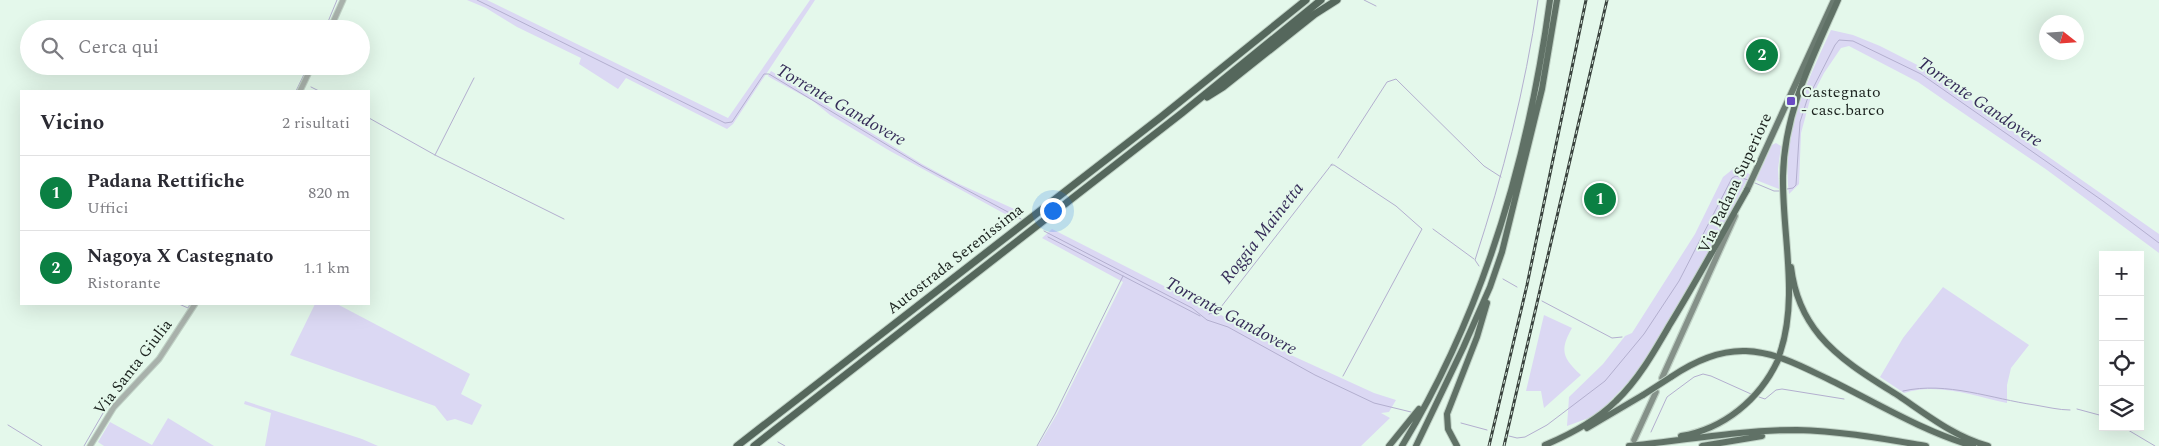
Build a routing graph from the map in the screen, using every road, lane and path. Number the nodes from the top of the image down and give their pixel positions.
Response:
1 (343, 0) edge
2 (1306, 0) edge
3 (1321, 0) edge
4 (1337, 0) edge
5 (1550, 0) edge
6 (1557, 0) edge
7 (1834, 0) edge
8 (1838, 0) edge
9 (334, 20) edge
10 (308, 75) edge
11 (300, 90) edge
12 (1182, 113) junction
13 (1747, 190) junction
14 (1784, 194) junction
15 (1490, 287) junction
16 (194, 305) edge
17 (1439, 376) junction
18 (1662, 378) dead end
19 (1656, 392) dead end
20 (1798, 430) junction
21 (1632, 443) edge
22 (1543, 445) edge
23 (90, 446) edge
24 (737, 446) edge
25 (754, 446) edge
26 (1390, 446) edge
27 (1402, 446) edge
28 (1416, 446) edge
29 (1458, 446) edge
30 (1623, 446) edge
31 (1702, 446) edge
32 (1926, 446) edge
33 (1972, 446) edge
34 (1988, 446) edge

1 - 9 street
2 - 24 highway, Autostrada Serenissima
3 - 12 highway, Autostrada Serenissima
4 - 12 highway
5 - 17 highway
6 - 15 highway
7 - 13 main road, Via Padana Superiore
8 - 14 highway
10 - 11 street
12 - 25 highway, Autostrada Serenissima
13 - 18 main road, Via Padana Superiore
13 - 22 highway
14 - 30 highway
14 - 34 highway
15 - 28 highway
15 - 29 highway
16 - 23 street, Via Santa Giulia
17 - 26 highway
17 - 27 highway
19 - 21 main road
20 - 21 highway
20 - 31 highway
20 - 32 highway
22 - 33 highway, bridge

